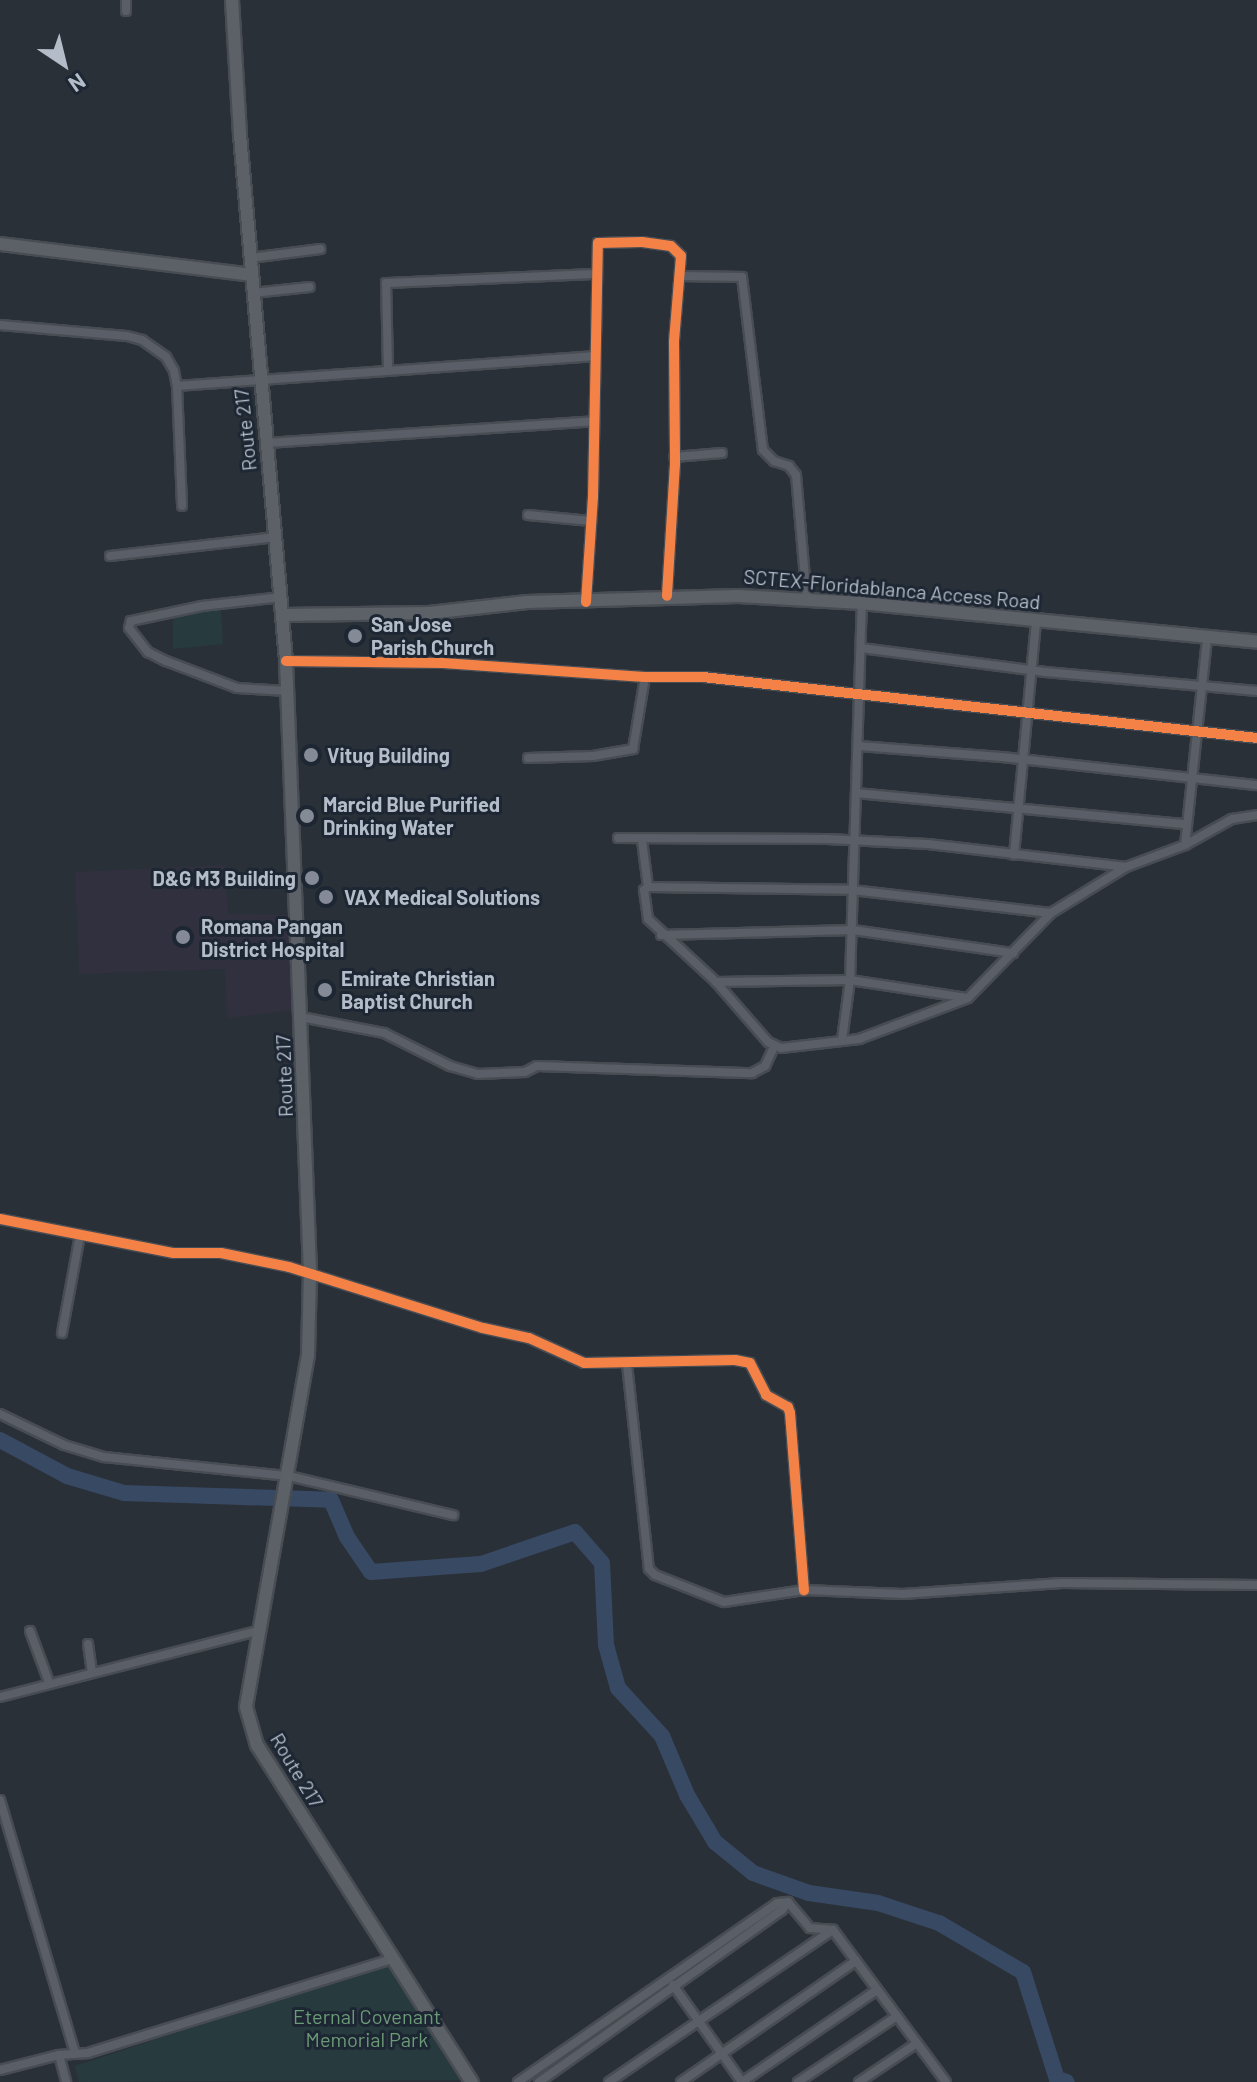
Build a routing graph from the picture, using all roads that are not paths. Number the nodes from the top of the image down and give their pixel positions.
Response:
1 (126, 0) edge
2 (232, 0) edge
3 (126, 11) dead end
4 (0, 244) edge
5 (320, 249) dead end
6 (250, 258) junction
7 (595, 274) junction
8 (251, 275) junction
9 (681, 276) junction
10 (310, 287) dead end
11 (253, 293) junction
12 (0, 325) edge
13 (596, 356) junction
14 (388, 369) junction
15 (260, 378) junction
16 (177, 386) junction
17 (594, 421) junction
18 (267, 443) junction
19 (722, 453) dead end
20 (674, 457) junction
21 (182, 506) dead end
22 (528, 515) dead end
23 (591, 521) junction
24 (276, 537) junction
25 (110, 556) dead end
26 (667, 596) junction
27 (282, 597) junction
28 (807, 600) junction
29 (586, 602) junction
30 (862, 603) junction
31 (283, 615) junction
32 (1036, 621) junction
33 (1207, 638) junction
34 (1257, 642) edge
35 (861, 648) junction
36 (286, 661) junction
37 (1031, 671) junction
38 (645, 677) junction
39 (1202, 686) junction
40 (287, 691) junction
41 (1257, 691) edge
42 (859, 697) junction
43 (1026, 712) junction
44 (1198, 732) junction
45 (1257, 738) edge
46 (859, 746) junction
47 (528, 758) dead end
48 (1020, 760) junction
49 (1192, 778) junction
50 (1257, 785) edge
51 (856, 793) junction
52 (1020, 806) junction
53 (1257, 815) edge
54 (1186, 824) junction
55 (618, 838) dead end
56 (642, 840) junction
57 (854, 841) junction
58 (1185, 845) junction
59 (1014, 855) junction
60 (1126, 867) junction
61 (648, 887) junction
62 (852, 890) junction
63 (1051, 913) junction
64 (853, 930) junction
65 (661, 935) junction
66 (1013, 953) junction
67 (850, 980) junction
68 (716, 982) junction
69 (968, 998) junction
70 (301, 1017) junction
71 (842, 1040) junction
72 (774, 1047) junction
73 (0, 1219) edge
74 (80, 1235) junction
75 (310, 1273) junction
76 (62, 1333) dead end
77 (627, 1364) junction
78 (0, 1414) edge
79 (288, 1480) junction
80 (453, 1515) dead end
81 (1257, 1585) edge
82 (804, 1590) junction
83 (30, 1631) dead end
84 (257, 1631) junction
85 (88, 1644) dead end
86 (92, 1671) junction
87 (49, 1682) junction
88 (0, 1697) edge
89 (0, 1800) edge
90 (788, 1902) junction
91 (833, 1930) junction
92 (391, 1959) junction
93 (856, 1961) junction
94 (668, 1977) junction
95 (674, 1986) junction
96 (877, 1990) junction
97 (897, 2016) junction
98 (699, 2021) junction
99 (917, 2043) junction
100 (75, 2053) junction
101 (722, 2053) junction
102 (59, 2055) junction
103 (0, 2070) edge
104 (533, 2071) junction
105 (66, 2082) edge
106 (472, 2082) edge
107 (518, 2082) edge
108 (540, 2082) edge
109 (609, 2082) edge
110 (681, 2082) edge
111 (742, 2082) edge
112 (798, 2082) edge
113 (859, 2082) edge
114 (946, 2082) edge

1 - 3 street
2 - 6 main road, Route 217
4 - 8 main road
5 - 6 street
6 - 8 main road, Route 217
7 - 9 street
7 - 13 street
7 - 14 street
8 - 11 main road, Route 217
9 - 20 street
9 - 28 street
10 - 11 street
11 - 15 main road, Route 217
12 - 16 street
13 - 14 street
13 - 17 street
14 - 15 street
15 - 16 street
15 - 18 main road, Route 217
16 - 21 street
17 - 18 street
17 - 23 street
18 - 24 main road, Route 217
19 - 20 street
20 - 26 street
22 - 23 street
23 - 29 street
24 - 25 street
24 - 27 main road, Route 217
26 - 28 main road, SCTEX-Floridablanca Access Road
26 - 29 main road, SCTEX-Floridablanca Access Road
27 - 31 main road, Route 217
27 - 40 street
28 - 30 main road, SCTEX-Floridablanca Access Road
29 - 31 main road, SCTEX-Floridablanca Access Road
30 - 32 main road, SCTEX-Floridablanca Access Road
30 - 35 street
31 - 36 main road, Route 217
32 - 33 main road, SCTEX-Floridablanca Access Road
32 - 37 street
33 - 34 main road, SCTEX-Floridablanca Access Road
33 - 39 street
35 - 37 street
35 - 42 street
36 - 38 street
36 - 40 main road, Route 217
37 - 39 street
37 - 43 street
38 - 42 street
38 - 47 street
39 - 41 street
39 - 44 street
40 - 70 main road, Route 217
42 - 43 street
42 - 46 street
43 - 44 street
43 - 48 street
44 - 45 street
44 - 49 street
46 - 48 street
46 - 51 street
48 - 49 street
48 - 52 street
49 - 50 street
49 - 54 street
51 - 52 street
51 - 57 street
52 - 54 street
52 - 59 street
53 - 58 street
54 - 58 street
55 - 56 street
56 - 57 street
56 - 61 street
57 - 59 street
57 - 62 street
58 - 60 street
59 - 60 street
60 - 63 street
61 - 62 street
61 - 65 street
62 - 63 street
62 - 64 street
63 - 66 street
64 - 65 street
64 - 66 street
64 - 67 street
65 - 68 street
66 - 69 street
67 - 68 street
67 - 69 street
67 - 71 street
68 - 72 street
69 - 71 street
70 - 72 street
70 - 75 main road, Route 217
71 - 72 street
73 - 74 street
74 - 75 street
74 - 76 street
75 - 77 street
75 - 79 main road, Route 217
77 - 82 street
77 - 82 street
78 - 79 street
79 - 80 street
79 - 84 main road, Route 217
81 - 82 street
83 - 87 street
84 - 86 street
84 - 92 main road, Route 217
85 - 86 street
86 - 87 street
87 - 88 street
89 - 100 street
90 - 91 street
90 - 94 street
90 - 95 street
91 - 93 street
91 - 98 street
92 - 100 street
92 - 106 main road, Route 217
93 - 96 street
93 - 101 street
94 - 95 street
94 - 104 street
95 - 98 street
95 - 108 street
96 - 97 street
96 - 111 street
97 - 99 street
97 - 112 street
98 - 101 street
98 - 109 street
99 - 113 street
99 - 114 street
100 - 102 street
101 - 110 street
101 - 111 street
102 - 103 street
102 - 105 street
104 - 107 street
104 - 108 street

